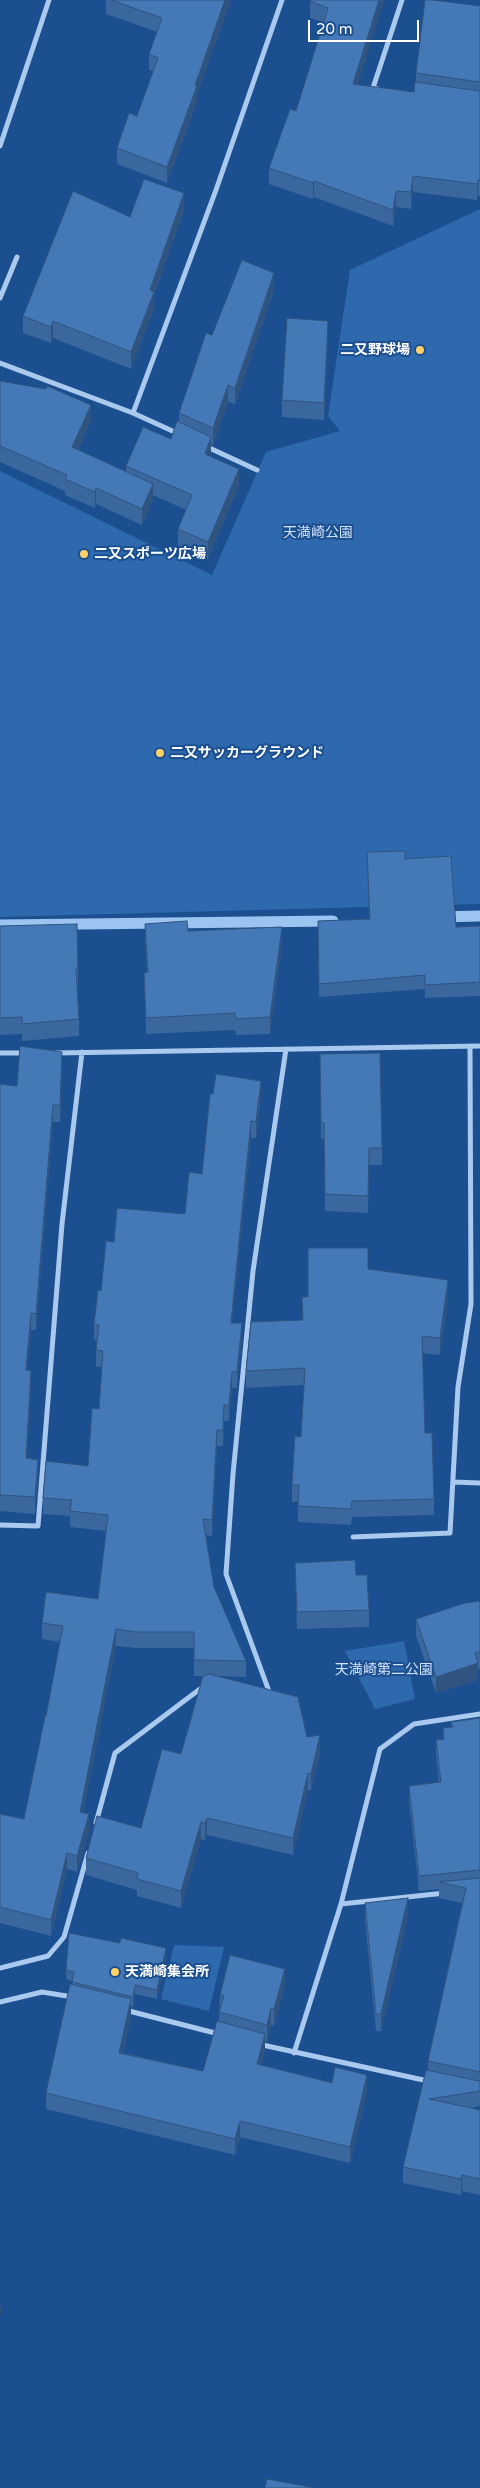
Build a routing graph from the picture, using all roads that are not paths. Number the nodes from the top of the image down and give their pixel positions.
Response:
1 (49, 0) edge
2 (282, 0) edge
3 (402, 0) edge
4 (383, 89) edge
5 (0, 145) edge
6 (17, 257) dead end
7 (0, 298) edge
8 (0, 363) edge
9 (133, 413) junction
10 (186, 437) edge
11 (195, 441) edge
12 (257, 470) dead end
13 (470, 1046) junction
14 (480, 1046) edge
15 (286, 1049) junction
16 (82, 1052) junction
17 (0, 1053) edge
18 (36, 1053) edge
19 (45, 1053) edge
20 (453, 1482) junction
21 (480, 1483) edge
22 (0, 1525) edge
23 (353, 1537) dead end
24 (213, 1687) edge
25 (261, 1692) edge
26 (480, 1714) edge
27 (95, 1827) edge
28 (90, 1846) edge
29 (450, 1892) edge
30 (341, 1904) junction
31 (0, 1968) edge
32 (84, 1999) edge
33 (0, 2002) edge
34 (122, 2009) edge
35 (227, 2036) edge
36 (256, 2043) edge
37 (294, 2053) junction
38 (434, 2082) edge

1 - 5 street
2 - 9 street
3 - 4 street
6 - 7 street
8 - 9 street
9 - 10 street
11 - 12 street
13 - 14 street
13 - 15 street
13 - 20 street
15 - 16 street
15 - 25 street
16 - 19 street
16 - 22 street
17 - 18 street
20 - 21 street
20 - 23 street
24 - 27 street
26 - 30 street
28 - 31 street
29 - 30 street
30 - 37 street
32 - 33 street
34 - 35 street
36 - 37 street
37 - 38 street

